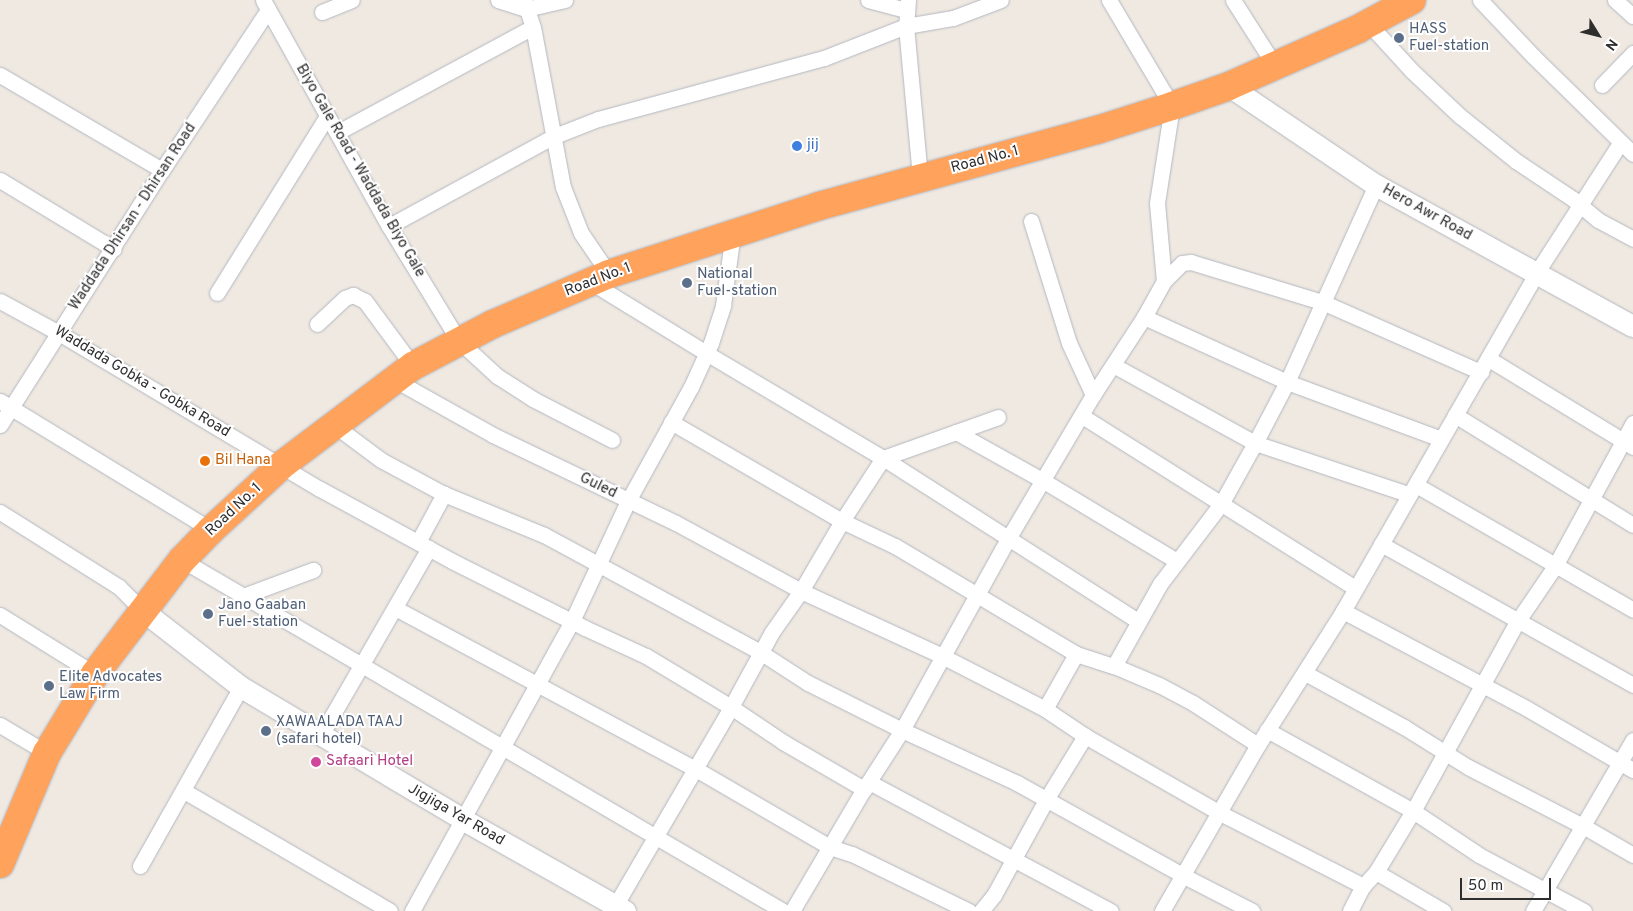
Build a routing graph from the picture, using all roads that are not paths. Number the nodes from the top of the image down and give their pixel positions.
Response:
1 (352, 0) edge
2 (498, 0) edge
3 (565, 0) edge
4 (868, 0) edge
5 (1001, 0) edge
6 (1109, 0) edge
7 (1233, 0) edge
8 (1412, 0) edge
9 (1480, 0) edge
10 (1615, 0) edge
11 (266, 5) edge
12 (525, 5) edge
13 (907, 5) edge
14 (322, 12) dead end
15 (1633, 16) edge
16 (1368, 23) junction
17 (906, 26) junction
18 (533, 27) junction
19 (1633, 53) edge
20 (1274, 66) junction
21 (0, 75) edge
22 (1602, 85) dead end
23 (1230, 86) junction
24 (1172, 106) junction
25 (327, 116) junction
26 (338, 132) junction
27 (552, 137) junction
28 (1620, 143) junction
29 (1633, 154) edge
30 (162, 170) junction
31 (920, 178) junction
32 (0, 180) edge
33 (1376, 185) junction
34 (1580, 205) junction
35 (1031, 221) dead end
36 (389, 226) junction
37 (733, 233) junction
38 (1633, 240) edge
39 (114, 249) junction
40 (1537, 272) junction
41 (599, 278) junction
42 (1164, 281) junction
43 (217, 293) dead end
44 (0, 301) edge
45 (1322, 302) junction
46 (1144, 317) junction
47 (317, 324) dead end
48 (1633, 326) edge
49 (59, 332) junction
50 (459, 341) junction
51 (706, 353) junction
52 (1113, 365) junction
53 (1485, 365) junction
54 (404, 373) junction
55 (1287, 382) junction
56 (1093, 395) junction
57 (5, 404) edge
58 (1455, 415) junction
59 (1082, 416) junction
60 (998, 417) dead end
61 (671, 422) junction
62 (1633, 423) edge
63 (0, 425) edge
64 (334, 425) junction
65 (956, 432) junction
66 (612, 440) dead end
67 (1442, 440) junction
68 (1254, 443) junction
69 (1628, 444) edge
70 (883, 458) junction
71 (282, 465) junction
72 (1042, 480) junction
73 (1413, 490) junction
74 (444, 494) junction
75 (1591, 499) junction
76 (628, 501) junction
77 (1222, 504) junction
78 (0, 512) edge
79 (842, 521) junction
80 (1633, 525) edge
81 (212, 530) junction
82 (1009, 537) junction
83 (1381, 544) junction
84 (423, 545) junction
85 (182, 560) junction
86 (1177, 561) junction
87 (598, 564) junction
88 (1555, 566) junction
89 (313, 570) dead end
90 (1354, 588) junction
91 (801, 591) junction
92 (243, 596) junction
93 (978, 596) junction
94 (395, 608) junction
95 (142, 610) junction
96 (1633, 610) edge
97 (1343, 611) junction
98 (0, 615) edge
99 (1138, 620) junction
100 (572, 621) junction
101 (1517, 622) junction
102 (760, 652) junction
103 (1076, 654) junction
104 (942, 656) junction
105 (362, 665) junction
106 (1114, 666) junction
107 (1305, 673) junction
108 (95, 674) junction
109 (537, 683) junction
110 (1480, 686) junction
111 (1633, 686) edge
112 (241, 687) junction
113 (731, 707) junction
114 (1045, 709) junction
115 (0, 726) edge
116 (902, 730) junction
117 (1267, 730) junction
118 (321, 735) junction
119 (1086, 736) junction
120 (1633, 740) edge
121 (1258, 745) junction
122 (503, 749) junction
123 (1445, 751) junction
124 (47, 753) junction
125 (1619, 762) junction
126 (694, 768) junction
127 (1633, 770) edge
128 (867, 786) junction
129 (184, 791) junction
130 (1047, 798) junction
131 (1413, 811) junction
132 (1220, 813) junction
133 (462, 819) junction
134 (1583, 826) junction
135 (5, 834) edge
136 (655, 838) junction
137 (830, 847) junction
138 (1633, 855) edge
139 (1014, 859) junction
140 (0, 864) edge
141 (140, 866) dead end
142 (1376, 872) junction
143 (1182, 875) junction
144 (1364, 886) junction
145 (1546, 890) junction
146 (419, 909) edge
147 (617, 909) edge
148 (390, 911) edge
149 (783, 911) edge
150 (792, 911) edge
151 (970, 911) edge
152 (981, 911) edge
153 (1111, 911) edge
154 (1162, 911) edge
155 (1252, 911) edge
156 (1350, 911) edge
157 (1442, 911) edge
158 (1533, 911) edge
159 (1584, 911) edge

1 - 14 street
2 - 12 street
3 - 12 street
4 - 13 street
5 - 17 street
6 - 24 street
7 - 20 street
8 - 16 highway, Road No. 1
9 - 28 street
10 - 15 street
11 - 25 street, Biyo Gale Road - Waddada Biyo Gale
11 - 30 street, Waddada Dhirsan - Dhirsan Road
12 - 18 street
13 - 17 street
16 - 20 highway, Road No. 1
16 - 34 street
17 - 27 street
17 - 31 street
18 - 26 street
18 - 27 street
19 - 22 street
20 - 23 highway, Road No. 1
21 - 30 street
23 - 24 highway, Road No. 1
23 - 33 street, Hero Awr Road
24 - 31 highway, Road No. 1
24 - 42 street
25 - 26 street, Biyo Gale Road - Waddada Biyo Gale
25 - 43 street
26 - 36 street, Biyo Gale Road - Waddada Biyo Gale
27 - 36 street
27 - 41 street
28 - 29 street
28 - 34 street
30 - 39 street, Waddada Dhirsan - Dhirsan Road
31 - 37 highway, Road No. 1
32 - 39 street
33 - 40 street, Hero Awr Road
33 - 45 street
34 - 38 street
34 - 40 street
35 - 56 street
36 - 50 street, Biyo Gale Road - Waddada Biyo Gale
37 - 41 highway, Road No. 1
37 - 51 street
39 - 49 street, Waddada Dhirsan - Dhirsan Road
40 - 48 street, Hero Awr Road
40 - 53 street
41 - 50 highway, Road No. 1
41 - 51 street
42 - 45 street
42 - 46 street
44 - 49 street, Waddada Gobka - Gobka Road
45 - 53 street
45 - 55 street
46 - 52 street
46 - 55 street
47 - 54 street
49 - 57 street, Waddada Dhirsan - Dhirsan Road
49 - 71 street, Waddada Gobka - Gobka Road
50 - 54 highway, Road No. 1
50 - 66 street, Biyo Gale Road - Waddada Biyo Gale
51 - 61 street
51 - 70 street
52 - 56 street
52 - 68 street
53 - 58 street
53 - 69 street
54 - 64 highway, Road No. 1
54 - 76 street, Guled
55 - 67 street
55 - 68 street
56 - 59 street
57 - 63 street, Waddada Dhirsan - Dhirsan Road
57 - 81 street
58 - 67 street
58 - 75 street
59 - 72 street
59 - 77 street
60 - 65 street
61 - 76 street
61 - 79 street
62 - 69 street
64 - 71 highway, Road No. 1
64 - 74 street
65 - 70 street
65 - 72 street
67 - 73 street
68 - 73 street
68 - 77 street
69 - 75 street
70 - 79 street
70 - 82 street
71 - 81 highway, Road No. 1
71 - 84 street, Waddada Gobka - Gobka Road
72 - 82 street
72 - 86 street
73 - 83 street
73 - 88 street
74 - 84 street
74 - 87 street
75 - 80 street
75 - 88 street
76 - 87 street
76 - 91 street, Guled
77 - 86 street
77 - 90 street
78 - 95 street
79 - 91 street
79 - 93 street
81 - 85 highway, Road No. 1
82 - 93 street
82 - 99 street
83 - 90 street
83 - 101 street
84 - 94 street
84 - 100 street, Waddada Gobka - Gobka Road
85 - 92 street
85 - 95 highway, Road No. 1
86 - 99 street
87 - 100 street
87 - 102 street
88 - 96 street
88 - 101 street
89 - 92 street
90 - 97 street
91 - 102 street
91 - 104 street, Guled
92 - 105 street
93 - 103 street
93 - 104 street
94 - 105 street
94 - 109 street
95 - 108 highway, Road No. 1
95 - 112 street, Jigjiga Yar Road
97 - 107 street
97 - 110 street
98 - 108 street
99 - 106 street
100 - 109 street
100 - 113 street, Waddada Gobka - Gobka Road
101 - 110 street
101 - 111 street
102 - 113 street
102 - 116 street
103 - 106 street
103 - 114 street
104 - 114 street, Guled
104 - 116 street
105 - 118 street
105 - 122 street
106 - 121 street
107 - 117 street
107 - 123 street
108 - 124 highway, Road No. 1
109 - 122 street
109 - 126 street
110 - 123 street
110 - 125 street
112 - 118 street, Jigjiga Yar Road
112 - 129 street
113 - 126 street
113 - 128 street, Waddada Gobka - Gobka Road
114 - 119 street, Guled
115 - 124 street
116 - 128 street
116 - 130 street
117 - 121 street
117 - 131 street
118 - 133 street, Jigjiga Yar Road
119 - 130 street
119 - 132 street, Guled
120 - 125 street
121 - 132 street
122 - 133 street
122 - 136 street
123 - 131 street
123 - 134 street
124 - 135 highway, Road No. 1
125 - 127 street
125 - 134 street
126 - 136 street
126 - 137 street
128 - 137 street
128 - 139 street, Waddada Gobka - Gobka Road
129 - 141 street
129 - 148 street
130 - 139 street
130 - 143 street
131 - 142 street
131 - 145 street
132 - 143 street
132 - 144 street, Guled
133 - 146 street
133 - 147 street, Jigjiga Yar Road
134 - 138 street
134 - 145 street
135 - 140 highway, Road No. 1
136 - 147 street
136 - 149 street
137 - 150 street
137 - 151 street
139 - 152 street
139 - 153 street, Waddada Gobka - Gobka Road
142 - 144 street
142 - 157 street
143 - 154 street
143 - 155 street
144 - 156 street
145 - 158 street
145 - 159 street

